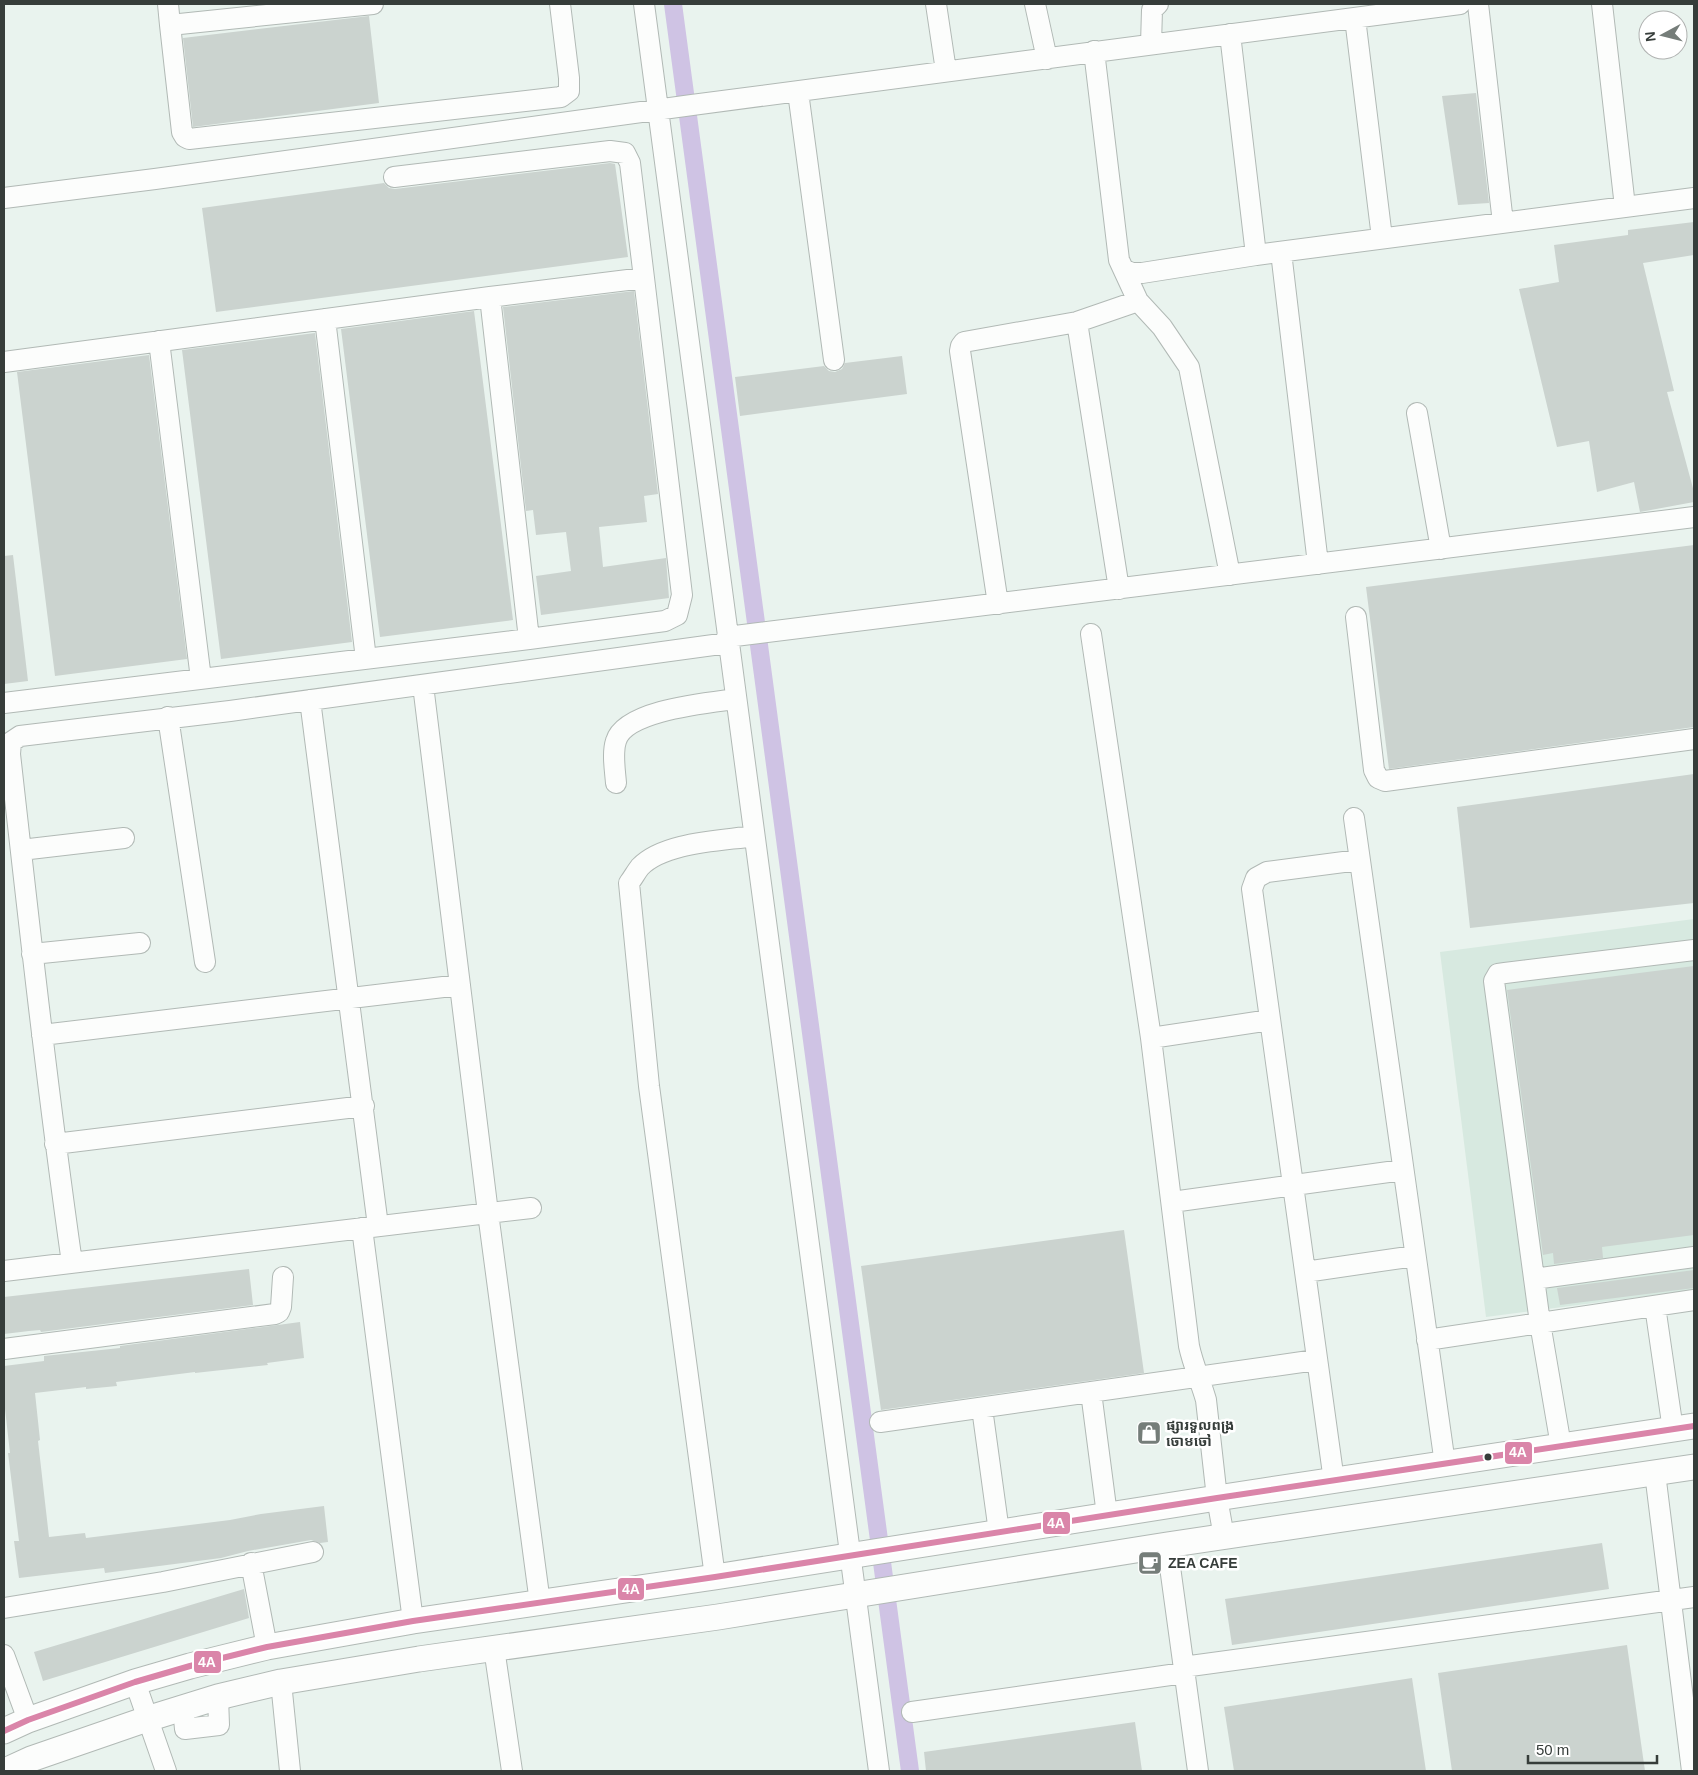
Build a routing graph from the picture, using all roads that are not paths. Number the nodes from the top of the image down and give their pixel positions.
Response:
1 (168, 4) edge
2 (373, 4) edge
3 (560, 4) edge
4 (644, 4) edge
5 (936, 4) edge
6 (1035, 4) edge
7 (1158, 4) edge
8 (1460, 4) edge
9 (1478, 4) edge
10 (1602, 4) edge
11 (1355, 18) junction
12 (170, 26) junction
13 (1230, 34) junction
14 (1151, 44) junction
15 (1094, 51) junction
16 (1047, 59) junction
17 (946, 71) junction
18 (798, 92) junction
19 (665, 110) junction
20 (394, 177) dead end
21 (4, 198) edge
22 (1694, 198) edge
23 (1625, 207) junction
24 (1503, 223) junction
25 (1382, 238) junction
26 (1281, 252) junction
27 (1256, 255) junction
28 (1125, 270) junction
29 (644, 278) junction
30 (490, 297) junction
31 (1138, 301) junction
32 (325, 319) junction
33 (1077, 322) junction
34 (159, 341) junction
35 (834, 360) dead end
36 (4, 362) edge
37 (1417, 413) dead end
38 (1694, 517) edge
39 (1441, 549) junction
40 (1318, 564) junction
41 (1230, 575) junction
42 (1119, 589) junction
43 (998, 604) junction
44 (1356, 617) dead end
45 (1091, 634) dead end
46 (739, 637) junction
47 (529, 639) junction
48 (366, 659) junction
49 (201, 679) junction
50 (423, 684) junction
51 (736, 699) junction
52 (310, 700) junction
53 (4, 703) edge
54 (168, 717) junction
55 (1694, 739) edge
56 (8, 743) edge
57 (616, 783) dead end
58 (1354, 818) dead end
59 (754, 836) junction
60 (124, 838) dead end
61 (21, 850) junction
62 (1359, 860) junction
63 (140, 943) dead end
64 (1694, 950) edge
65 (32, 954) junction
66 (205, 962) dead end
67 (460, 985) junction
68 (349, 999) junction
69 (1270, 1020) junction
70 (42, 1035) junction
71 (1151, 1038) junction
72 (364, 1106) junction
73 (55, 1144) junction
74 (1403, 1170) junction
75 (1293, 1185) junction
76 (1172, 1202) junction
77 (531, 1208) dead end
78 (488, 1213) junction
79 (370, 1227) junction
80 (1415, 1256) junction
81 (1694, 1257) edge
82 (72, 1263) junction
83 (4, 1271) edge
84 (1305, 1272) junction
85 (282, 1277) dead end
86 (1534, 1279) junction
87 (1694, 1300) edge
88 (1655, 1306) junction
89 (1540, 1323) junction
90 (1427, 1340) junction
91 (4, 1349) edge
92 (1316, 1360) junction
93 (1198, 1376) junction
94 (1091, 1392) junction
95 (982, 1408) junction
96 (880, 1422) dead end
97 (1684, 1428) edge
98 (1561, 1446) junction
99 (1445, 1464) junction
100 (1694, 1467) edge
101 (1655, 1473) junction
102 (1334, 1481) junction
103 (1217, 1498) junction
104 (1108, 1516) junction
105 (999, 1532) junction
106 (1224, 1537) junction
107 (1167, 1545) junction
108 (313, 1552) dead end
109 (871, 1553) junction
110 (251, 1563) junction
111 (714, 1577) junction
112 (878, 1592) junction
113 (1694, 1597) edge
114 (1671, 1600) junction
115 (540, 1602) junction
116 (4, 1608) edge
117 (413, 1621) junction
118 (267, 1647) junction
119 (494, 1648) junction
120 (4, 1655) edge
121 (1184, 1670) junction
122 (135, 1682) junction
123 (281, 1682) junction
124 (912, 1712) dead end
125 (147, 1719) junction
126 (28, 1720) junction
127 (4, 1731) edge
128 (32, 1765) edge
129 (5, 1771) edge
130 (166, 1771) edge
131 (290, 1771) edge
132 (512, 1771) edge
133 (879, 1771) edge
134 (1198, 1771) edge
135 (1692, 1771) edge

1 - 12 street
2 - 12 street
3 - 12 street
4 - 19 street
5 - 17 street
6 - 16 street
7 - 14 street
8 - 11 street
9 - 24 street
10 - 23 street
11 - 13 street
11 - 25 street
13 - 14 street
13 - 27 street
14 - 15 street
15 - 16 street
15 - 28 street
16 - 17 street
17 - 18 street
18 - 19 street
18 - 35 street
19 - 21 street
19 - 46 street
20 - 29 street
22 - 23 street
23 - 24 street
24 - 25 street
25 - 26 street
26 - 27 street
26 - 40 street
27 - 28 street
28 - 31 street
29 - 30 street
29 - 47 street
30 - 32 street
30 - 47 street
31 - 33 street
31 - 41 street
32 - 34 street
32 - 48 street
33 - 42 street
33 - 43 street
34 - 36 street
34 - 49 street
37 - 39 street
38 - 39 street
39 - 40 street
40 - 41 street
41 - 42 street
42 - 43 street
43 - 46 street
44 - 55 street
45 - 71 street
46 - 50 street
46 - 51 street
47 - 48 street
48 - 49 street
49 - 53 street
50 - 52 street
50 - 67 street
51 - 57 street
51 - 59 street
52 - 54 street
52 - 68 street
54 - 56 street
54 - 66 street
56 - 61 street
58 - 62 street
59 - 109 street
59 - 111 street
60 - 61 street
61 - 65 street
62 - 69 street
62 - 74 street
63 - 65 street
64 - 86 street
65 - 70 street
67 - 68 street
67 - 78 street
68 - 70 street
68 - 72 street
69 - 71 street
69 - 75 street
70 - 73 street
71 - 76 street
72 - 73 street
72 - 79 street
73 - 82 street
74 - 75 street
74 - 80 street
75 - 76 street
75 - 84 street
76 - 93 street
77 - 78 street
78 - 79 street
78 - 115 street
79 - 82 street
79 - 117 street
80 - 84 street
80 - 90 street
81 - 86 street
82 - 83 street
84 - 92 street
85 - 91 street
86 - 89 street
87 - 88 street
88 - 89 street
88 - 97 street
89 - 90 street
89 - 98 street
90 - 99 street
92 - 93 street
92 - 102 street
93 - 94 street
93 - 103 street
94 - 95 street
94 - 104 street
95 - 96 street
95 - 105 street
97 - 98 main road
98 - 99 main road
99 - 102 main road
100 - 101 main road
101 - 106 main road
101 - 114 street
102 - 103 main road
103 - 104 main road
103 - 106 street
104 - 105 main road
105 - 109 main road
106 - 107 main road
107 - 112 main road
107 - 121 street
108 - 110 street
109 - 111 main road
109 - 112 street
110 - 116 street
110 - 118 street
111 - 115 main road
112 - 119 main road
112 - 133 street
113 - 114 street
114 - 121 street
114 - 135 street
115 - 117 main road
117 - 118 main road
118 - 122 main road
119 - 123 main road
119 - 132 street
120 - 126 street
121 - 124 street
121 - 134 street
122 - 125 street
122 - 126 main road
123 - 125 main road
123 - 131 street
125 - 128 main road
125 - 130 street
126 - 127 main road
128 - 129 main road

